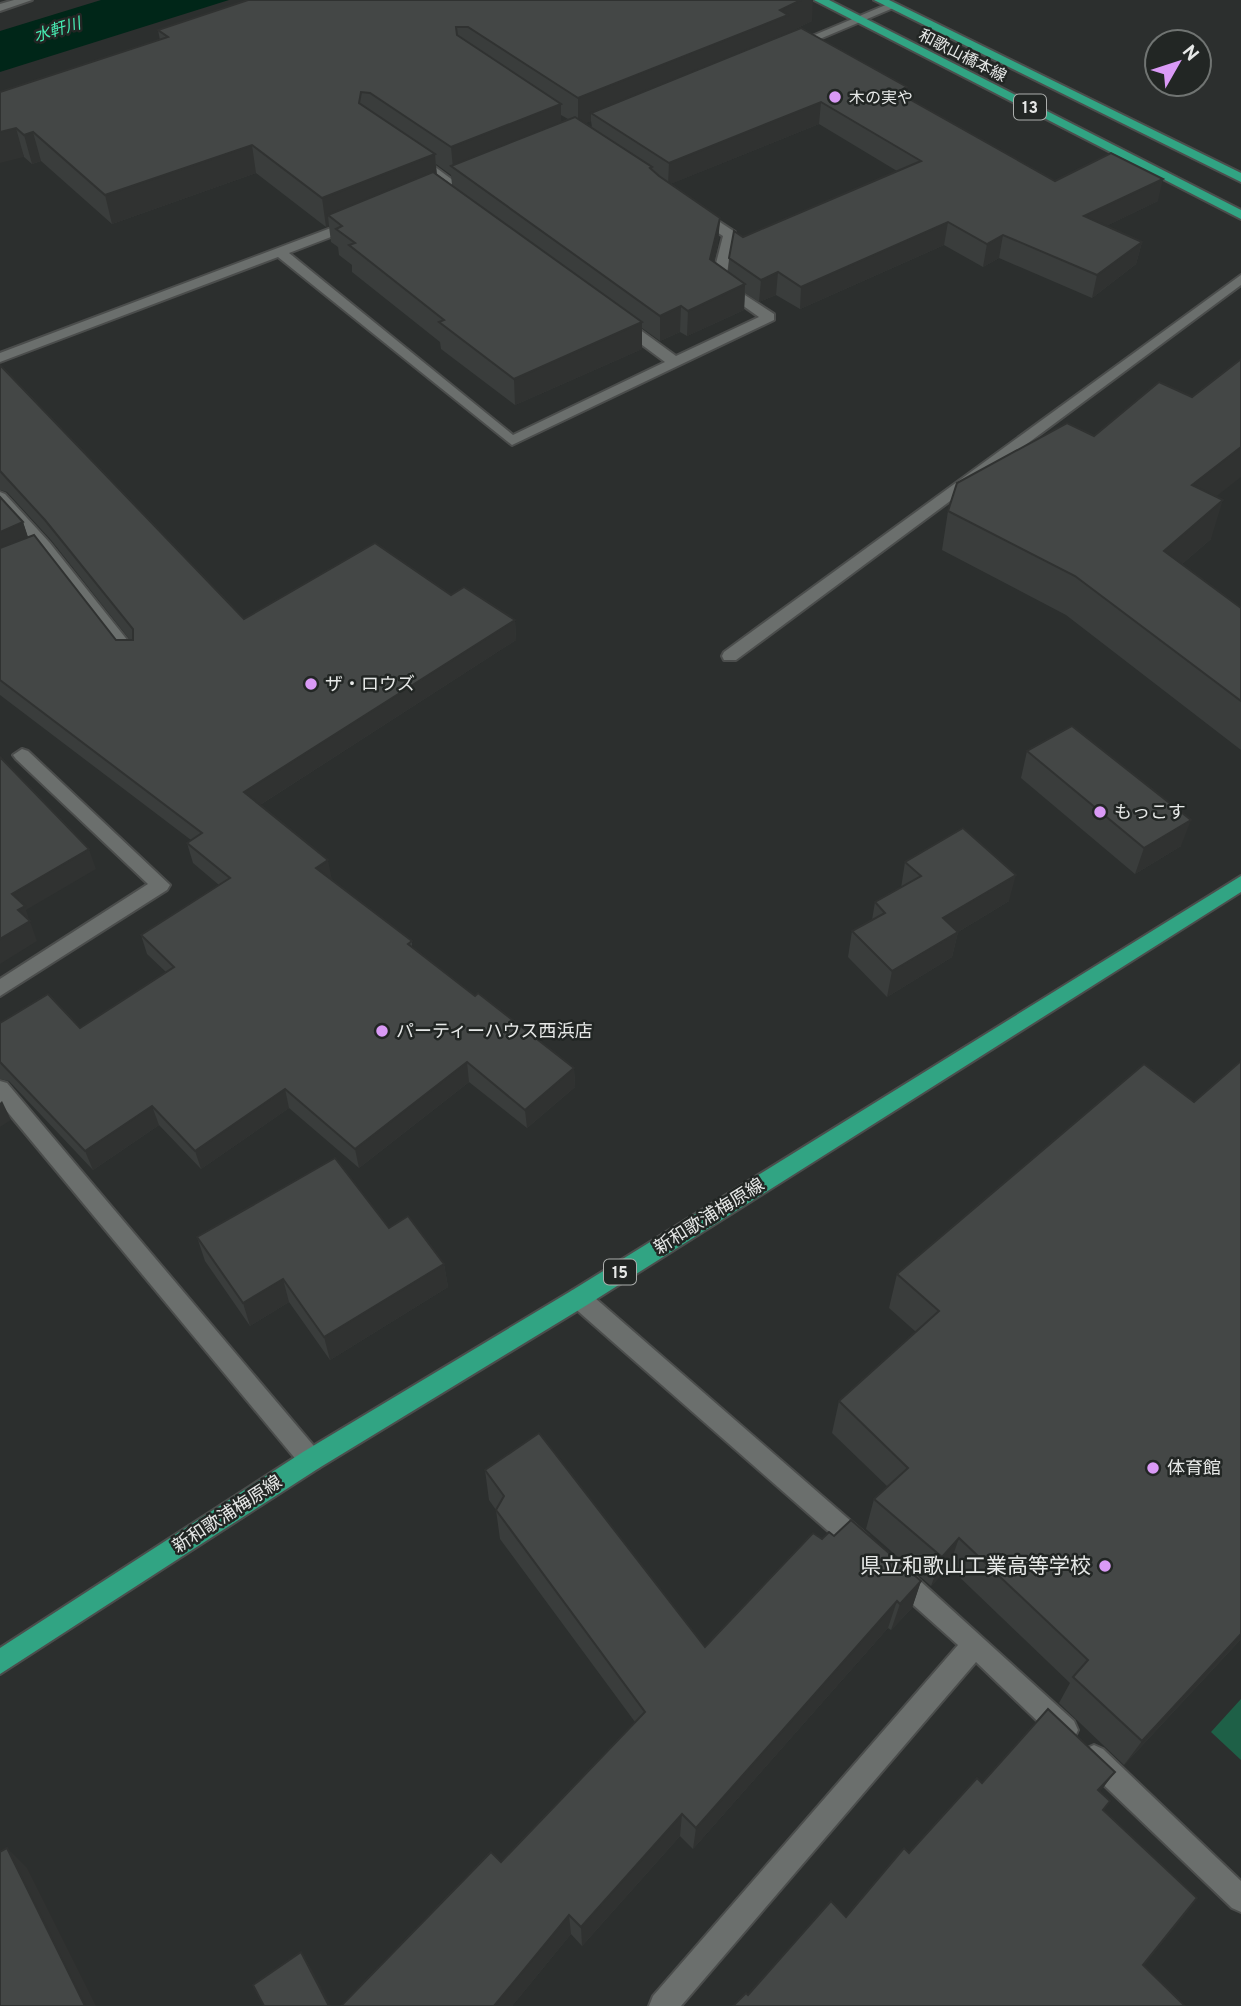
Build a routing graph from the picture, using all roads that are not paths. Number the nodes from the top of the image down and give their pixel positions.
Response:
1 (26, 0) edge
2 (820, 0) edge
3 (886, 3) edge
4 (0, 8) edge
5 (858, 20) junction
6 (781, 51) edge
7 (400, 148) edge
8 (1241, 178) edge
9 (455, 187) edge
10 (686, 206) edge
11 (1241, 215) edge
12 (366, 219) edge
13 (281, 253) junction
14 (1241, 279) edge
15 (607, 313) edge
16 (0, 358) edge
17 (675, 362) junction
18 (0, 497) edge
19 (130, 655) edge
20 (730, 656) dead end
21 (22, 755) dead end
22 (1241, 883) edge
23 (0, 989) edge
24 (0, 1090) edge
25 (579, 1298) junction
26 (311, 1460) junction
27 (975, 1644) junction
28 (0, 1662) edge
29 (1241, 1899) edge
30 (663, 2006) edge

1 - 4 street
2 - 5 main road, 和歌山橋本線 / 13
3 - 5 street
3 - 8 main road, 和歌山橋本線 / 13
5 - 6 street
5 - 11 main road, 和歌山橋本線 / 13
7 - 9 street
10 - 17 street
12 - 13 street
13 - 16 street
13 - 17 street
14 - 20 street
15 - 17 street
18 - 19 street
21 - 23 street
22 - 25 main road, 新和歌浦梅原線 / 15
24 - 26 street
25 - 26 main road, 新和歌浦梅原線 / 15
25 - 27 street
26 - 28 main road, 新和歌浦梅原線 / 15
27 - 29 street
27 - 30 street

